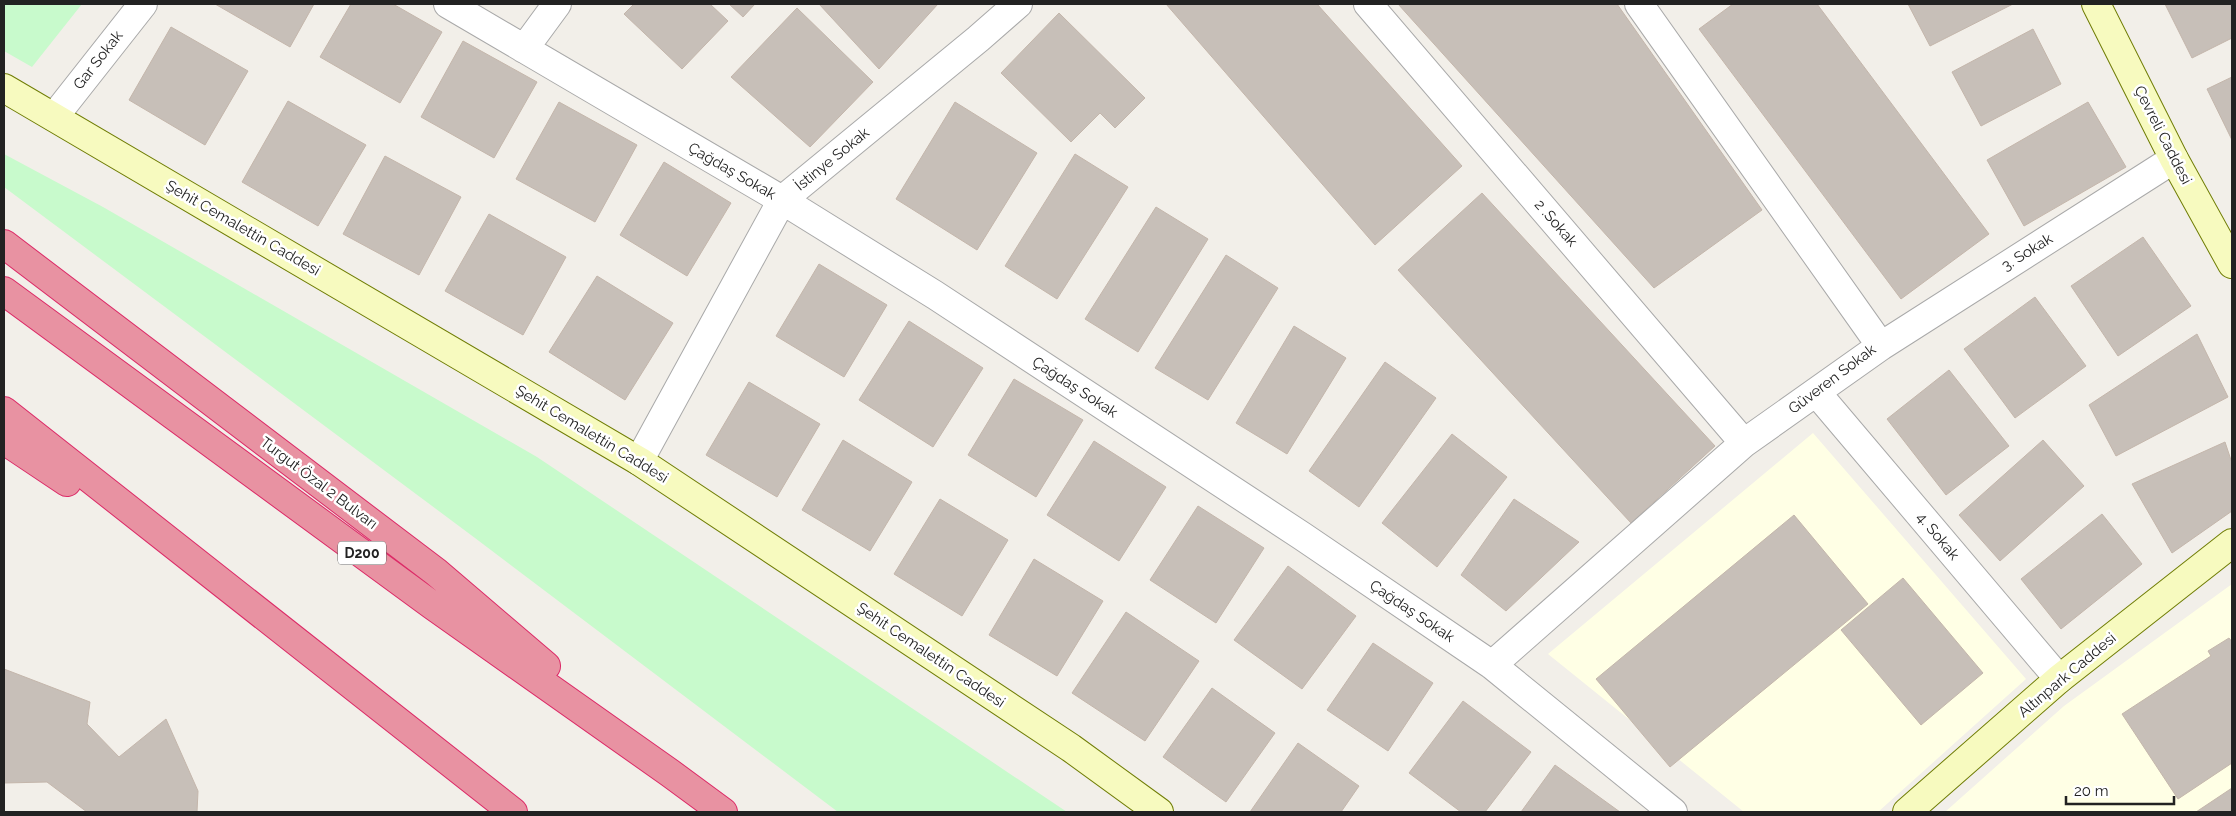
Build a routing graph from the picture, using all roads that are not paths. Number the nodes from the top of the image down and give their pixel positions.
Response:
1 (142, 4) edge
2 (448, 4) edge
3 (557, 4) edge
4 (1018, 4) edge
5 (1368, 4) edge
6 (1639, 4) edge
7 (2096, 4) edge
8 (524, 49) junction
9 (4, 88) edge
10 (54, 117) junction
11 (2174, 159) junction
12 (782, 200) junction
13 (4, 244) edge
14 (2232, 264) edge
15 (4, 290) edge
16 (1880, 346) junction
17 (1816, 392) junction
18 (4, 411) edge
19 (4, 440) edge
20 (1744, 443) junction
21 (639, 461) junction
22 (2232, 543) edge
23 (229, 589) junction
24 (1492, 665) junction
25 (2059, 679) junction
26 (670, 773) junction
27 (513, 812) edge
28 (723, 812) edge
29 (1159, 812) edge
30 (1673, 812) edge
31 (1907, 812) edge

1 - 10 street, Gar Sokak
2 - 8 street, Çağdaş Sokak
3 - 8 street
4 - 12 street, İstinye Sokak
5 - 20 street, 2 .Sokak
6 - 16 street, Güveren Sokak
7 - 11 street, Çevreli Caddesi
8 - 12 street, Çağdaş Sokak
9 - 10 street, Şehit Cemalettin Caddesi
10 - 21 street, Şehit Cemalettin Caddesi
11 - 14 street, Çevreli Caddesi
11 - 16 street, 3. Sokak
12 - 21 street, İstinye Sokak
12 - 24 street, Çağdaş Sokak
13 - 26 highway, Turgut Özal 2 Bulvarı
15 - 26 highway, Turgut Özal 2 Bulvarı / D200
16 - 17 street, Güveren Sokak
17 - 20 street, Güveren Sokak
17 - 25 street, 4. Sokak
18 - 23 highway
19 - 23 highway
20 - 24 street, Güveren Sokak
21 - 29 street, Şehit Cemalettin Caddesi
22 - 25 street, Altınpark Caddesi
23 - 27 highway
24 - 30 street, Çağdaş Sokak
25 - 31 street, Altınpark Caddesi
26 - 28 highway, Turgut Özal 2 Bulvarı / D200

